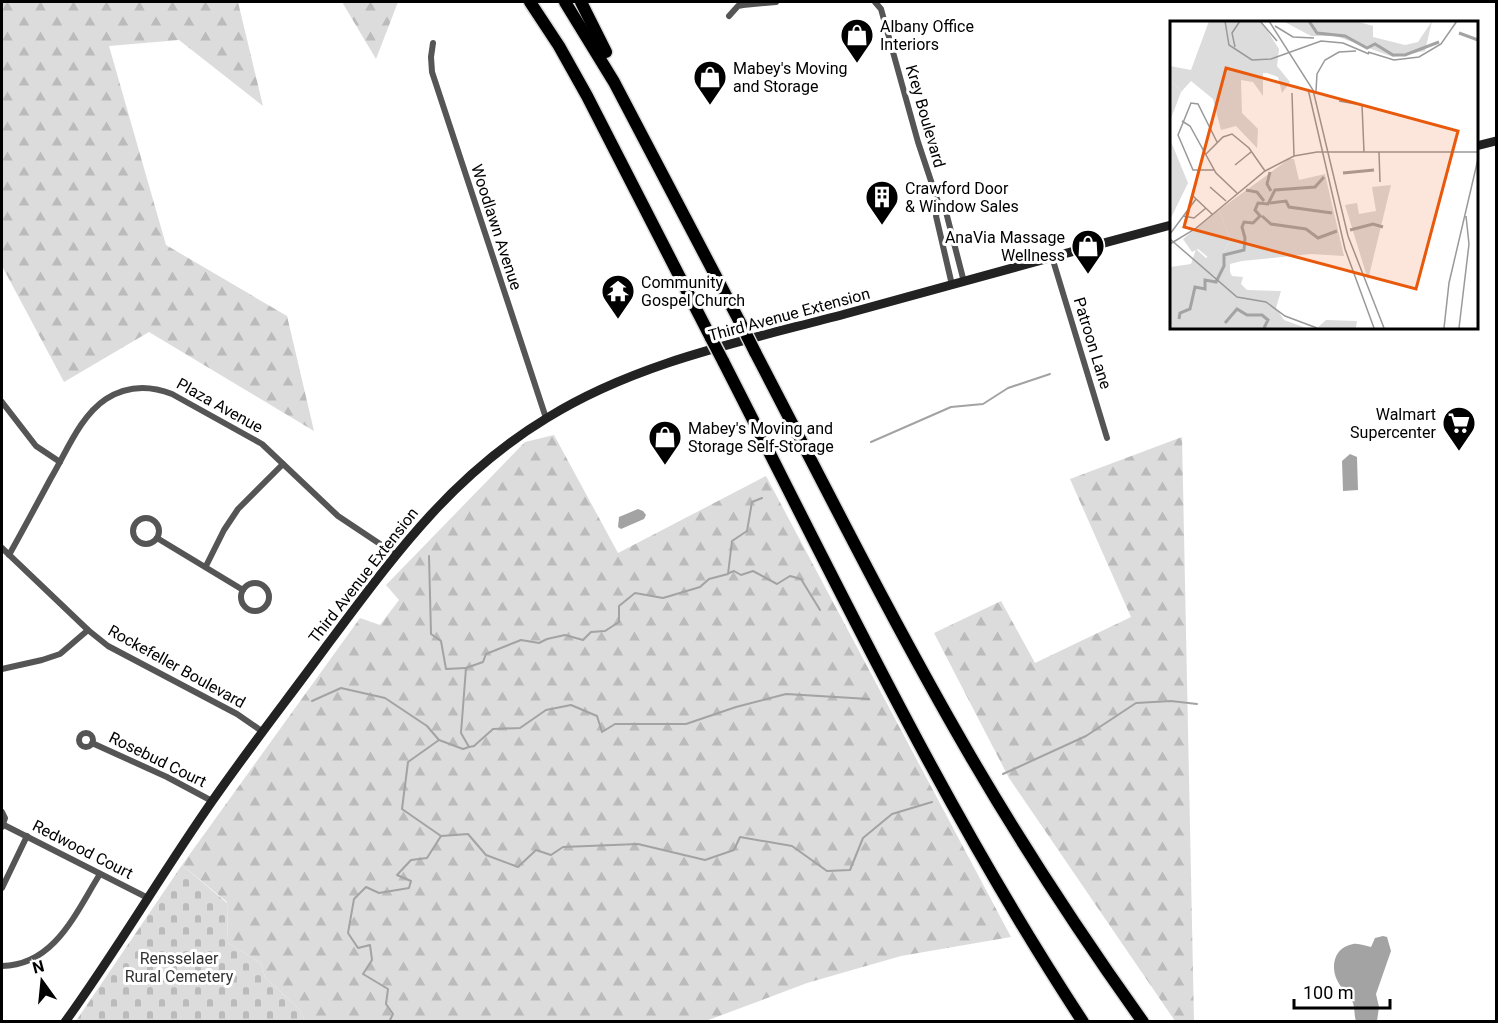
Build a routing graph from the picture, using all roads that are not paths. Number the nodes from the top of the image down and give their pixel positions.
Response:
1 (530, 2) edge
2 (565, 2) edge
3 (580, 2) edge
4 (776, 2) edge
5 (875, 2) edge
6 (729, 16) dead end
7 (433, 43) dead end
8 (1497, 141) edge
9 (647, 143) junction
10 (1477, 146) edge
11 (939, 205) junction
12 (1170, 225) edge
13 (1052, 257) junction
14 (964, 282) junction
15 (952, 285) junction
16 (2, 402) edge
17 (546, 418) junction
18 (1107, 438) dead end
19 (60, 462) junction
20 (283, 464) junction
21 (157, 538) junction
22 (2, 548) edge
23 (395, 554) junction
24 (9, 555) junction
25 (206, 566) junction
26 (243, 590) junction
27 (88, 630) junction
28 (2, 669) edge
29 (263, 732) junction
30 (92, 743) dead end
31 (212, 801) junction
32 (2, 812) edge
33 (3, 826) edge
34 (27, 836) junction
35 (100, 873) junction
36 (2, 888) edge
37 (148, 898) junction
38 (2, 966) edge
39 (65, 1022) edge
40 (1083, 1022) edge
41 (1143, 1022) edge

1 - 40 highway, bridge
2 - 9 highway
3 - 9 highway
4 - 6 street
5 - 11 street, Krey Boulevard
7 - 17 street, Woodlawn Avenue
8 - 10 street
9 - 41 highway, bridge
11 - 14 street, Krey Boulevard
11 - 15 street, Krey Boulevard
12 - 13 street, Third Avenue Extension
13 - 14 street, Third Avenue Extension
13 - 18 street, Patroon Lane
14 - 15 street, Third Avenue Extension
15 - 17 street, Third Avenue Extension
16 - 19 street
17 - 23 street, Third Avenue Extension
19 - 20 street, Plaza Avenue
19 - 24 street, Plaza Avenue
20 - 23 street, Plaza Avenue
20 - 25 street
21 - 21 street
21 - 25 street
22 - 24 street, Rockefeller Boulevard
23 - 29 street, Third Avenue Extension
24 - 27 street, Rockefeller Boulevard
25 - 26 street
26 - 26 street
27 - 28 street
27 - 29 street, Rockefeller Boulevard
29 - 31 street, Third Avenue Extension
30 - 31 street, Rosebud Court
31 - 37 street, Third Avenue Extension
32 - 33 street, Redwood Court
33 - 34 street, Redwood Court
34 - 35 street, Redwood Court
34 - 36 street
35 - 37 street, Redwood Court
35 - 38 street
37 - 39 street, Third Avenue Extension

